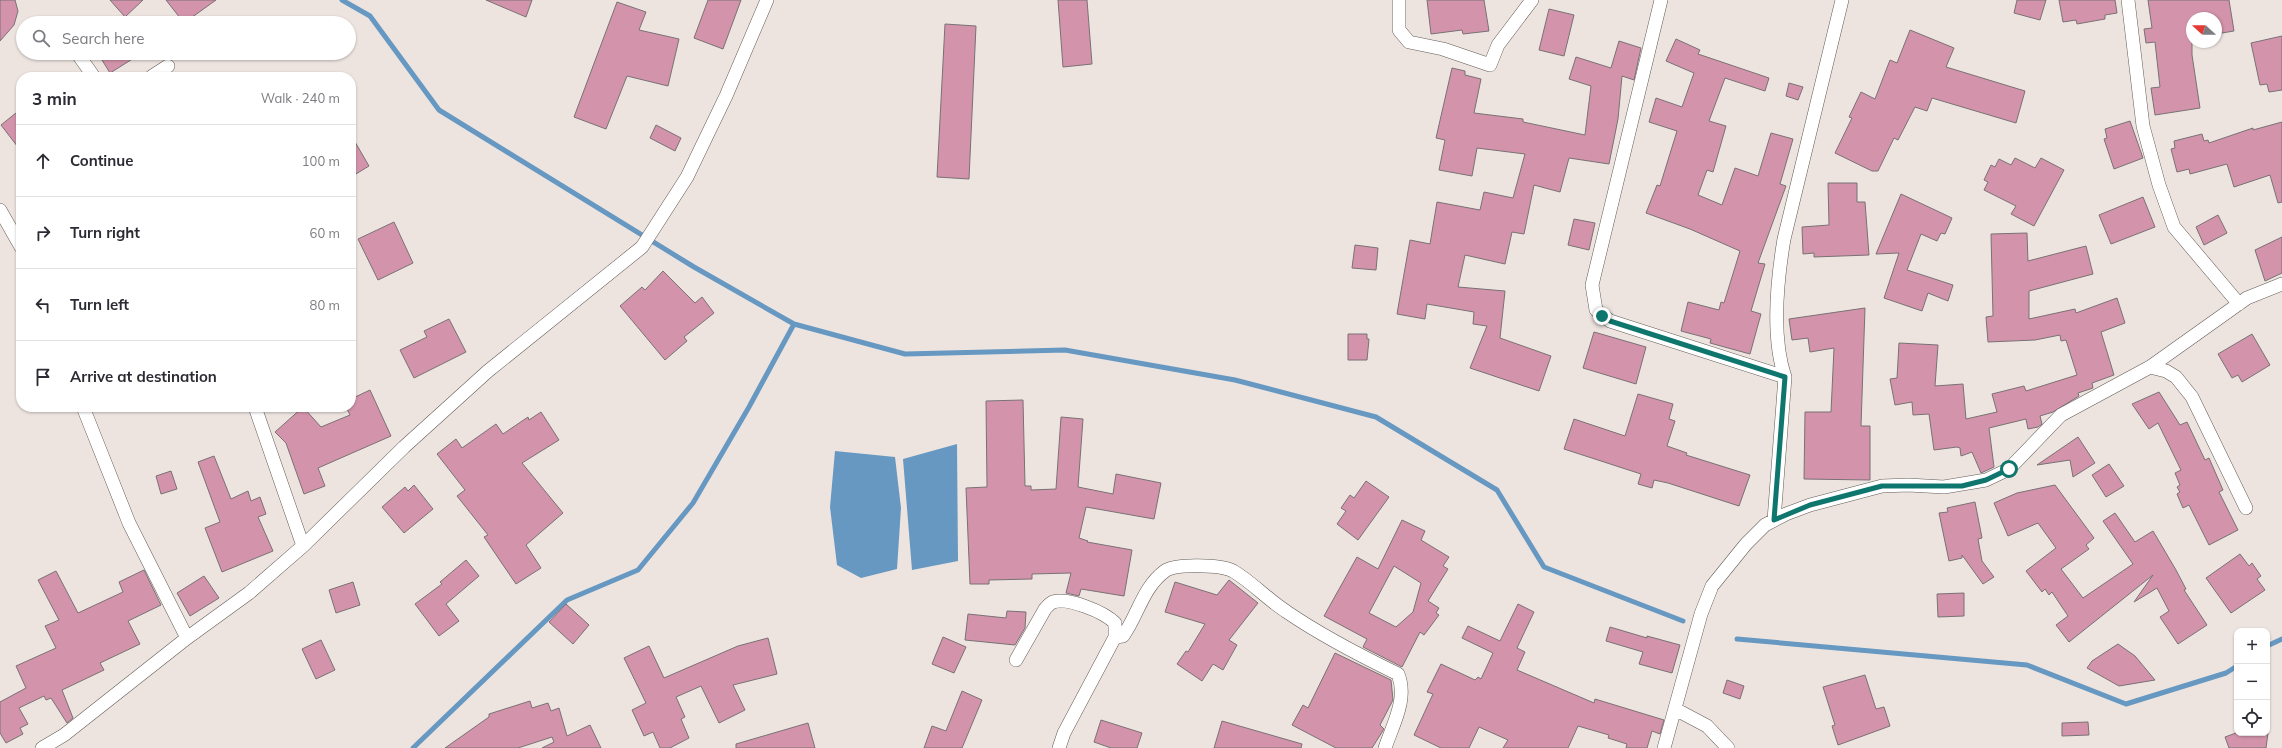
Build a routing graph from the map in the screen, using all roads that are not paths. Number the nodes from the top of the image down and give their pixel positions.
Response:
1 (768, 0) edge
2 (1399, 0) edge
3 (1532, 0) edge
4 (1661, 0) edge
5 (1842, 0) edge
6 (2128, 0) edge
7 (82, 60) edge
8 (168, 66) dead end
9 (90, 72) edge
10 (159, 72) edge
11 (0, 210) edge
12 (16, 238) edge
13 (2282, 284) edge
14 (2239, 304) junction
15 (2150, 367) junction
16 (1785, 377) junction
17 (84, 412) edge
18 (257, 412) edge
19 (2246, 508) dead end
20 (1774, 520) junction
21 (303, 546) junction
22 (1114, 637) junction
23 (186, 638) junction
24 (1016, 660) dead end
25 (1675, 709) junction
26 (42, 748) edge
27 (1059, 748) edge
28 (1385, 748) edge
29 (1664, 748) edge
30 (1728, 748) edge

1 - 21 street
2 - 3 street
4 - 16 street
5 - 16 street
6 - 14 street
7 - 9 street
8 - 10 street
11 - 12 street
13 - 14 street
14 - 15 street
15 - 19 street
15 - 20 street
16 - 20 street
17 - 23 street
18 - 21 street
20 - 25 street
21 - 23 street
22 - 24 street
22 - 27 street
22 - 28 street
23 - 26 street
25 - 29 street
25 - 30 street

